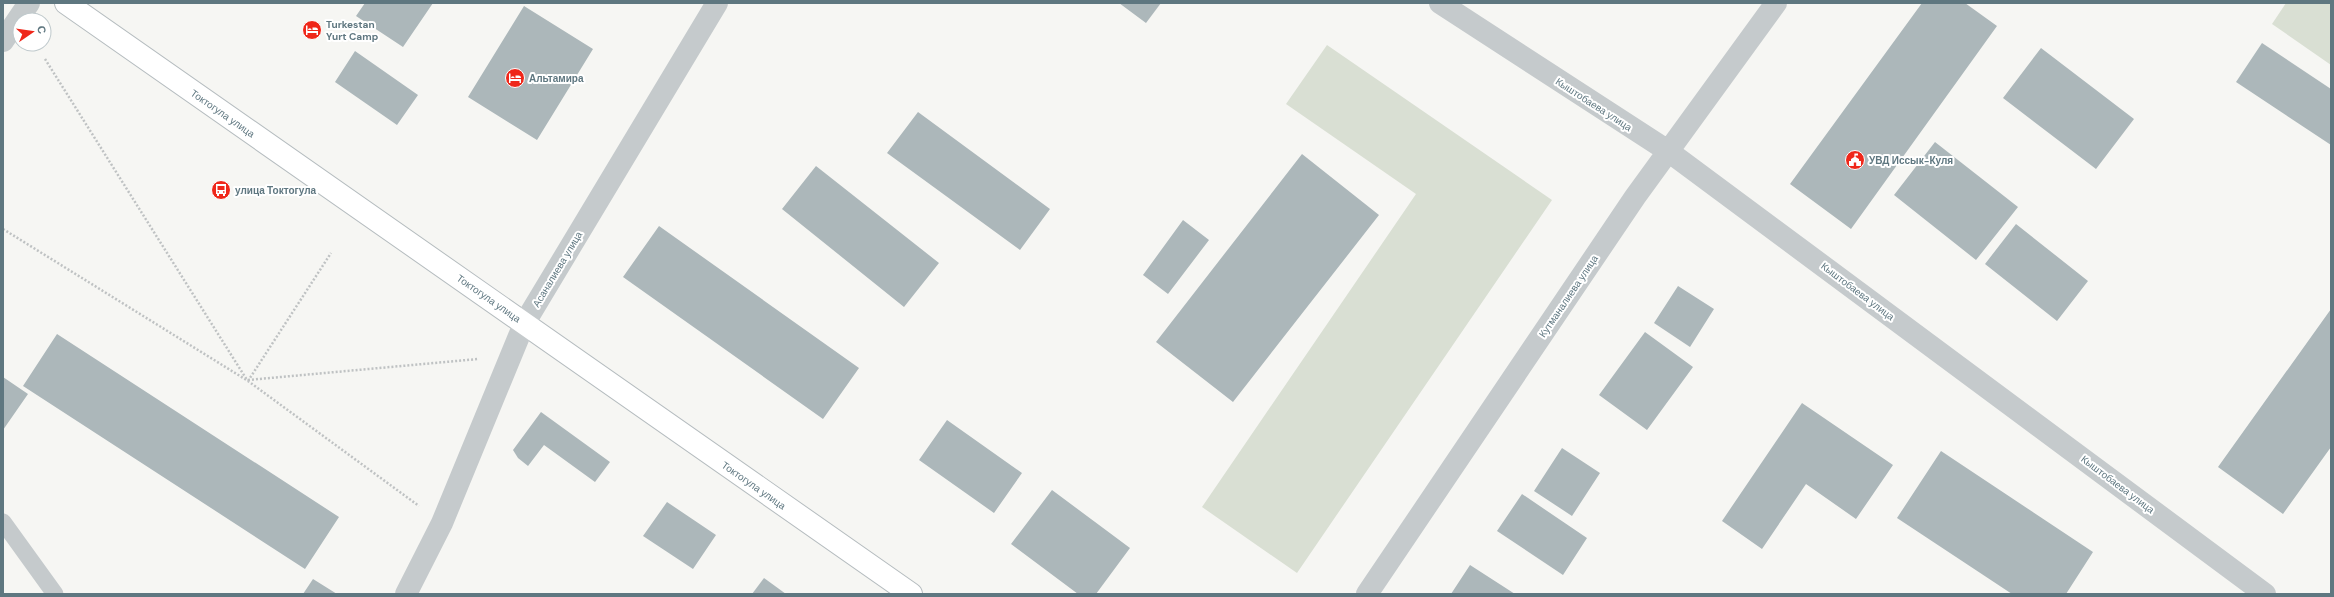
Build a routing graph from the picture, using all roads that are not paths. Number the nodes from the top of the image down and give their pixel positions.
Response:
1 (29, 3) edge
2 (66, 3) edge
3 (717, 3) edge
4 (1440, 3) edge
5 (1776, 3) edge
6 (3, 41) edge
7 (1668, 151) junction
8 (524, 324) junction
9 (3, 522) edge
10 (56, 594) edge
11 (406, 594) edge
12 (911, 594) edge
13 (1367, 594) edge
14 (2266, 594) edge

1 - 6 street
2 - 8 main road, Токтогула улица
3 - 8 street, Асаналиева улица
4 - 7 street, Кыштобаева улица
5 - 7 street, Кутманалиева улица
7 - 13 street, Кутманалиева улица
7 - 14 street, Кыштобаева улица
8 - 11 street, Асаналиева улица
8 - 12 main road, Токтогула улица
9 - 10 lane

